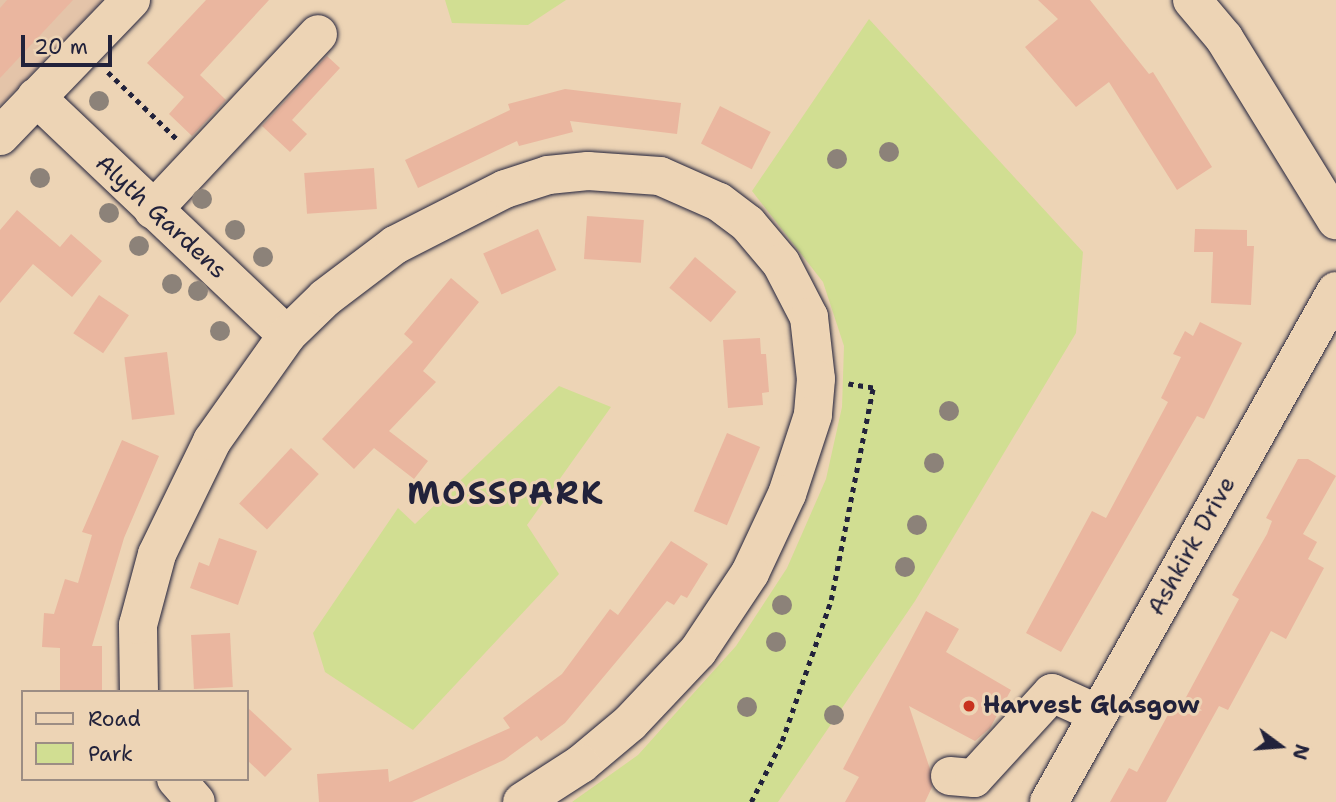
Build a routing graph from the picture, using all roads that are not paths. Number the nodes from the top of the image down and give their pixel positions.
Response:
1 (131, 0) edge
2 (1192, 0) edge
3 (318, 34) dead end
4 (36, 97) junction
5 (0, 136) edge
6 (153, 210) junction
7 (1336, 220) edge
8 (1336, 290) edge
9 (287, 335) junction
10 (139, 690) edge
11 (1098, 714) junction
12 (950, 776) dead end
13 (178, 781) edge
14 (196, 802) edge
15 (522, 802) edge
16 (1049, 802) edge

1 - 4 street
2 - 7 street
3 - 6 street
4 - 5 street
4 - 6 street, Alyth Gardens
6 - 9 street, Alyth Gardens
8 - 11 street, Ashkirk Drive
9 - 10 street
9 - 15 street
11 - 12 street
11 - 16 street, Ashkirk Drive
13 - 14 street

